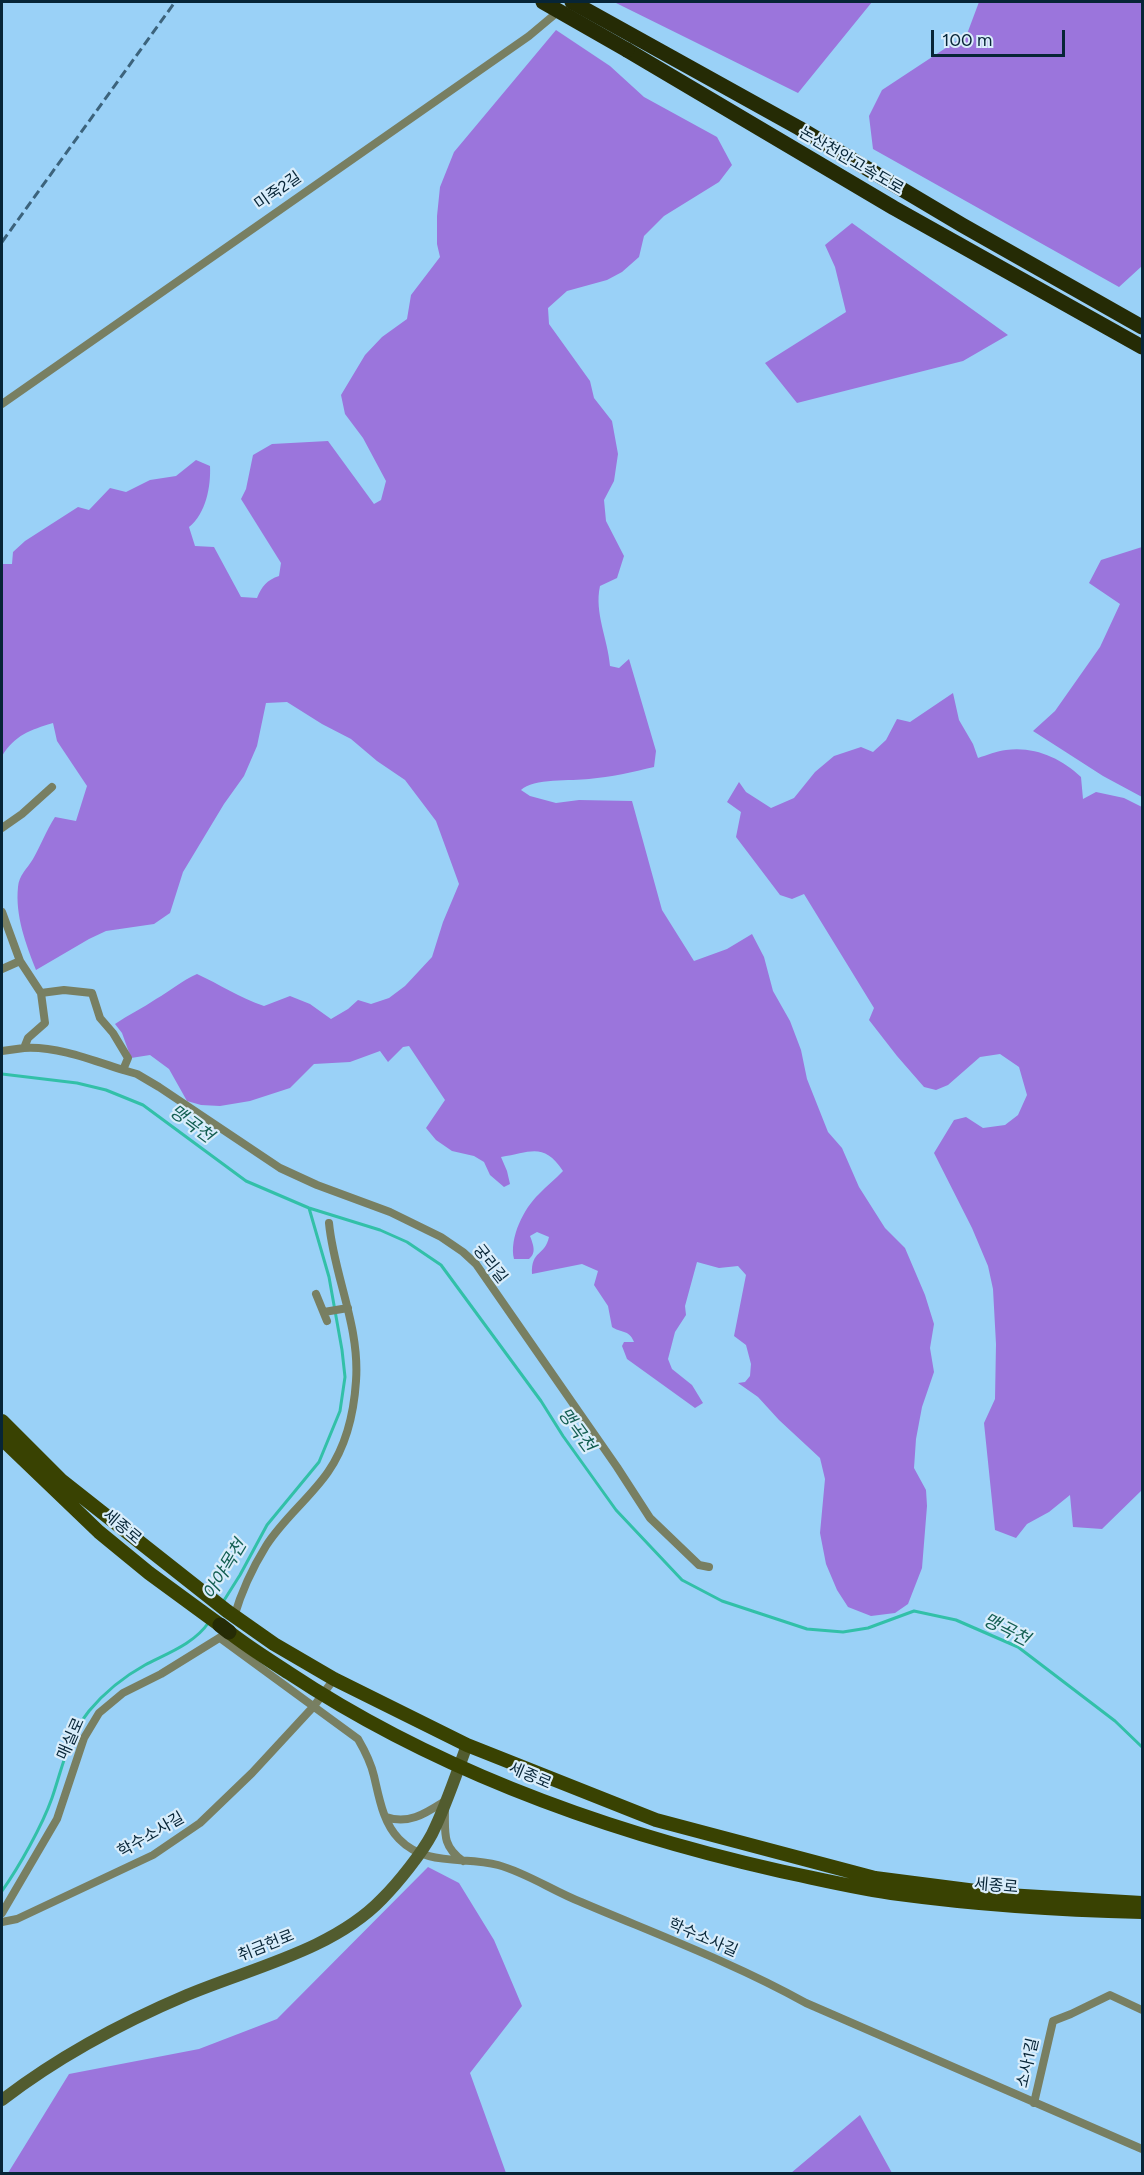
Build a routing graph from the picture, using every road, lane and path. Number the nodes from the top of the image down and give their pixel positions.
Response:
1 (543, 2) edge
2 (572, 2) edge
3 (630, 44) junction
4 (1143, 327) edge
5 (1143, 348) edge
6 (2, 404) edge
7 (52, 787) dead end
8 (2, 828) edge
9 (2, 912) edge
10 (20, 962) junction
11 (2, 969) edge
12 (41, 993) junction
13 (24, 1048) junction
14 (2, 1051) edge
15 (123, 1070) junction
16 (329, 1223) dead end
17 (316, 1294) dead end
18 (348, 1308) junction
19 (2, 1421) edge
20 (2, 1439) edge
21 (709, 1567) dead end
22 (226, 1624) junction
23 (334, 1679) junction
24 (318, 1701) junction
25 (467, 1745) junction
26 (459, 1766) junction
27 (445, 1801) junction
28 (386, 1817) junction
29 (421, 1854) junction
30 (464, 1861) junction
31 (1143, 1903) edge
32 (1143, 1912) edge
33 (2, 1913) edge
34 (2, 1922) edge
35 (1143, 2010) edge
36 (2, 2100) edge
37 (1034, 2103) junction
38 (1143, 2149) edge

1 - 3 highway, 논산천안고속도로, bridge
2 - 3 highway, 논산천안고속도로
2 - 6 street, 미죽2길
3 - 4 highway, 논산천안고속도로
3 - 5 highway, 논산천안고속도로
7 - 8 street
9 - 10 street
10 - 11 street
10 - 12 street
12 - 13 street
12 - 15 street
13 - 14 street, 궁리길
13 - 15 street, 궁리길
15 - 21 street, 궁리길
16 - 18 street
17 - 18 street
18 - 22 street
19 - 22 main road, 세종로
20 - 22 main road, 세종로
22 - 23 main road, 세종로
22 - 24 main road, 세종로
22 - 33 street, 매실로
23 - 24 street, 학수소사길
23 - 25 main road, 세종로
24 - 26 main road, 세종로
24 - 28 street, 학수소사길
24 - 34 street, 학수소사길
25 - 26 main road, 취금헌로
25 - 31 main road, 세종로
26 - 27 main road, 취금헌로
26 - 32 main road, 세종로
27 - 28 street
27 - 29 main road, 취금헌로
27 - 30 street
28 - 29 street, 학수소사길
29 - 30 street, 학수소사길
29 - 36 main road, 취금헌로
30 - 37 street, 학수소사길
35 - 37 street, 소사1길
37 - 38 street, 학수소사길

